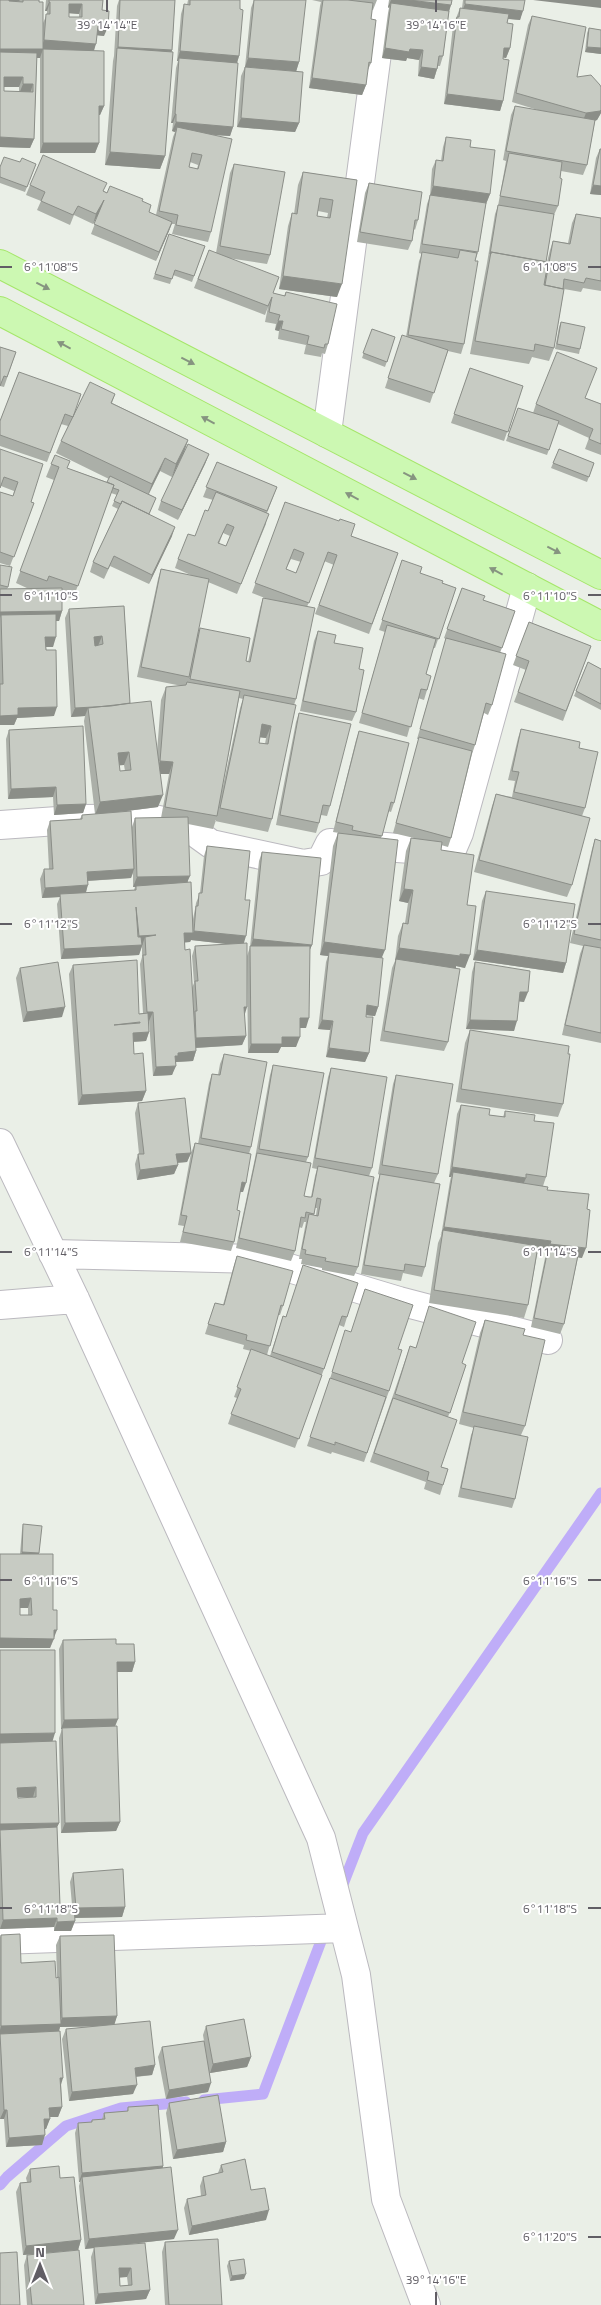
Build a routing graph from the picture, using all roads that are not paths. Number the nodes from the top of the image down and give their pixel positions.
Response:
1 (384, 0) edge
2 (0, 264) edge
3 (0, 311) edge
4 (327, 433) junction
5 (601, 575) edge
6 (526, 587) junction
7 (601, 626) edge
8 (0, 825) edge
9 (0, 1143) edge
10 (53, 1254) junction
11 (75, 1299) junction
12 (0, 1305) edge
13 (548, 1340) dead end
14 (344, 1928) junction
15 (0, 1940) edge
16 (426, 2305) edge

1 - 4 street
2 -> 4 main road
6 -> 3 main road
4 -> 5 main road
6 - 7 main road
6 - 8 street
9 - 10 street
10 - 11 street
10 - 13 street
11 - 12 street
11 - 14 street
14 - 15 street
14 - 16 street

